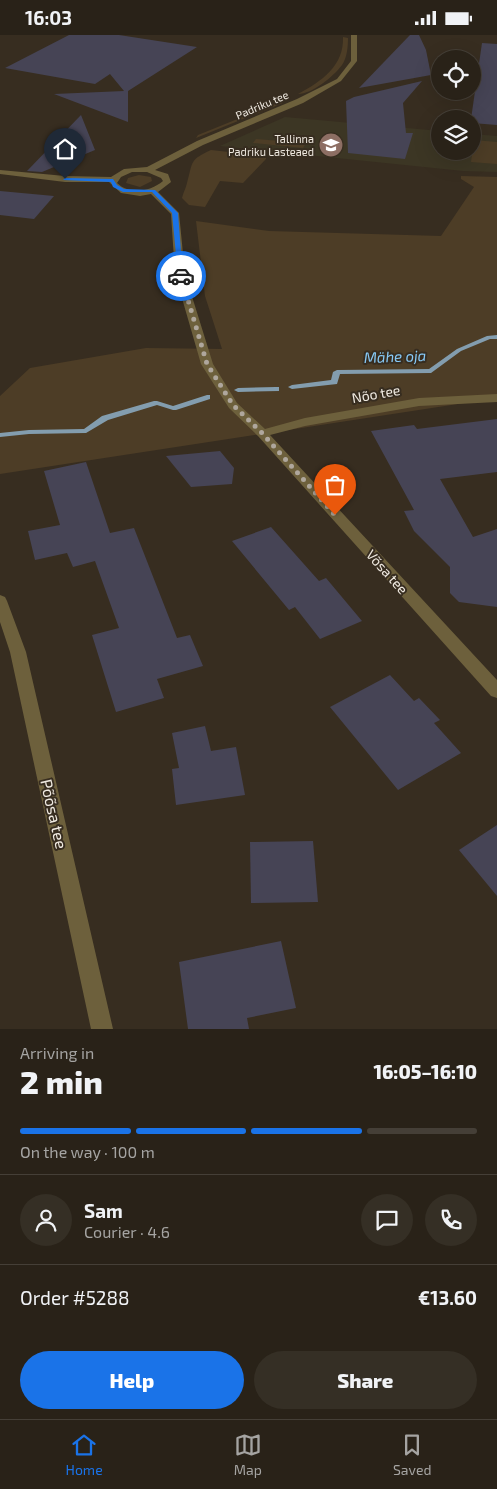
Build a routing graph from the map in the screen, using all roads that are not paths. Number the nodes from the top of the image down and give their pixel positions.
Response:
1 (354, 35) edge
2 (148, 170) junction
3 (0, 172) edge
4 (113, 180) junction
5 (153, 191) junction
6 (497, 398) edge
7 (262, 433) junction
8 (0, 601) edge
9 (497, 691) edge
10 (102, 1029) edge

1 - 2 street, Padriku tee
2 - 4 street
2 - 5 street
3 - 4 street
4 - 5 street
5 - 7 street, Võsa tee
6 - 7 street, Nõo tee
7 - 9 street, Võsa tee
8 - 10 street, Põõsa tee

